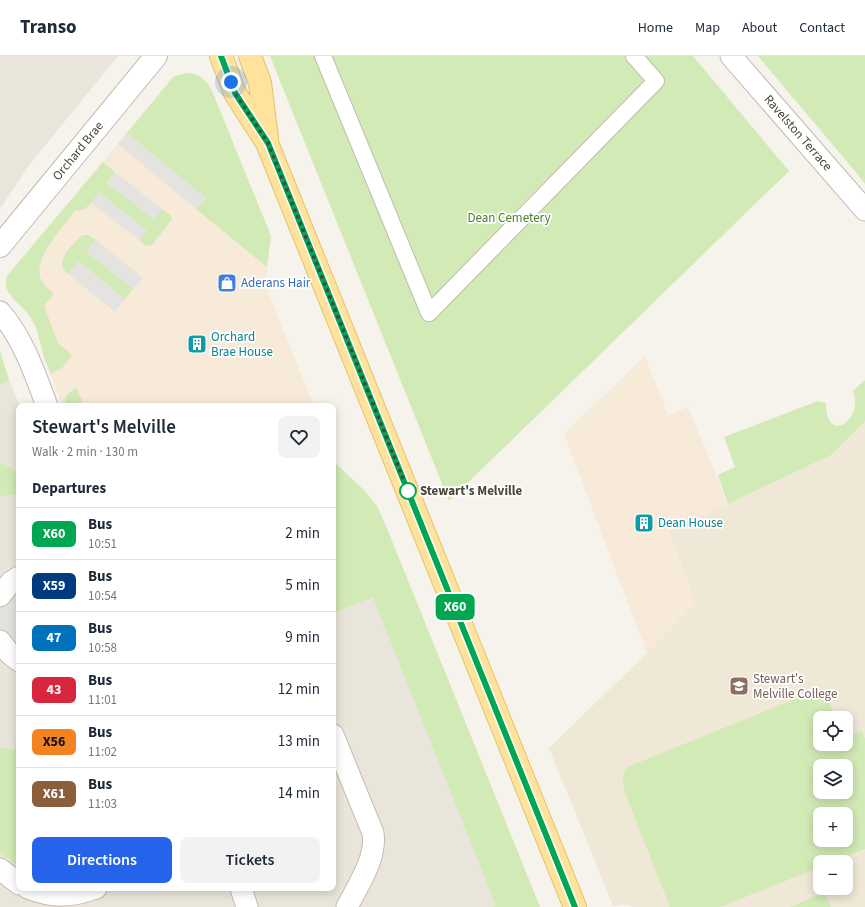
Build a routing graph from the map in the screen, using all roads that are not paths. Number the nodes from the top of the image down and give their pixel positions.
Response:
1 (156, 56) edge
2 (221, 56) edge
3 (250, 56) edge
4 (323, 56) edge
5 (634, 56) edge
6 (732, 56) edge
7 (268, 143) junction
8 (865, 210) edge
9 (0, 246) edge
10 (0, 312) edge
11 (46, 403) edge
12 (16, 579) edge
13 (0, 596) edge
14 (0, 641) edge
15 (16, 659) edge
16 (336, 742) edge
17 (0, 869) edge
18 (16, 882) edge
19 (36, 891) edge
20 (88, 891) edge
21 (242, 891) edge
22 (247, 907) edge
23 (347, 907) edge
24 (575, 907) edge

1 - 9 street, Orchard Brae
2 - 7 main road
3 - 7 main road
4 - 5 street
6 - 8 street, Ravelston Terrace
7 - 24 main road
10 - 11 street
12 - 13 street
14 - 15 street
16 - 23 street
17 - 18 street
19 - 20 street
21 - 22 street

